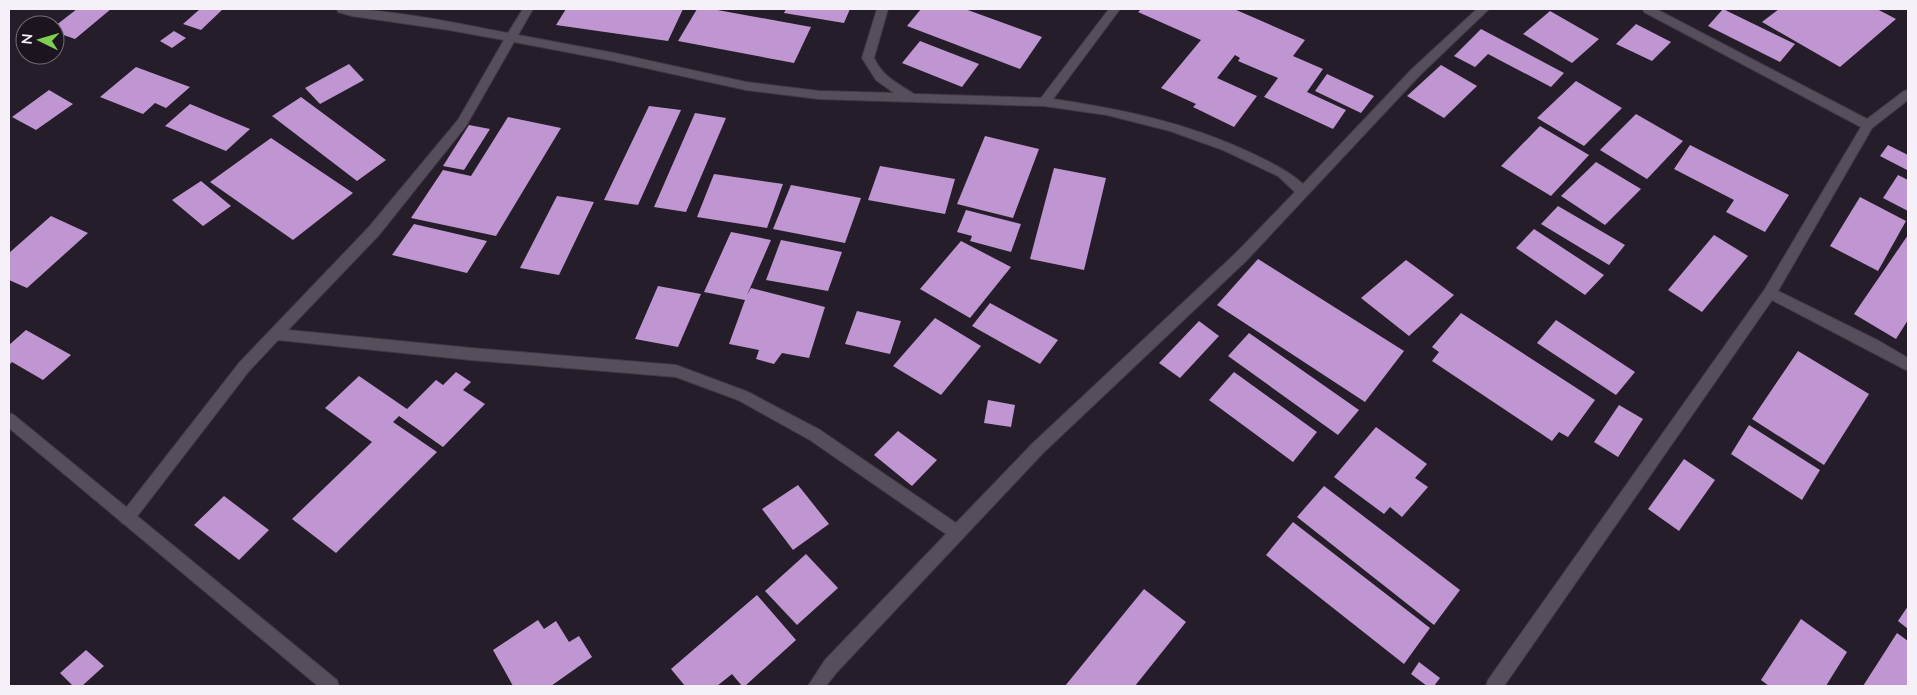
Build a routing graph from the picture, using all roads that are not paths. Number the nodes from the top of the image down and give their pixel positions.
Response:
1 (342, 9) edge
2 (528, 9) edge
3 (883, 9) edge
4 (1115, 9) edge
5 (1483, 9) edge
6 (1648, 9) edge
7 (512, 38) junction
8 (1908, 94) edge
9 (911, 97) junction
10 (1044, 102) junction
11 (1868, 125) junction
12 (1303, 191) junction
13 (1770, 293) junction
14 (275, 334) junction
15 (1908, 365) edge
16 (11, 425) edge
17 (127, 518) junction
18 (958, 533) junction
19 (331, 686) edge
20 (816, 686) edge
21 (1494, 686) edge

1 - 7 street
2 - 7 street
3 - 9 street
4 - 10 street
5 - 12 street
6 - 11 street
7 - 9 street
7 - 14 street
8 - 11 street
9 - 10 street
10 - 12 street
11 - 13 street
12 - 18 street
13 - 15 street
13 - 21 street
14 - 17 street
14 - 18 street
16 - 17 street
17 - 19 street
18 - 20 street

